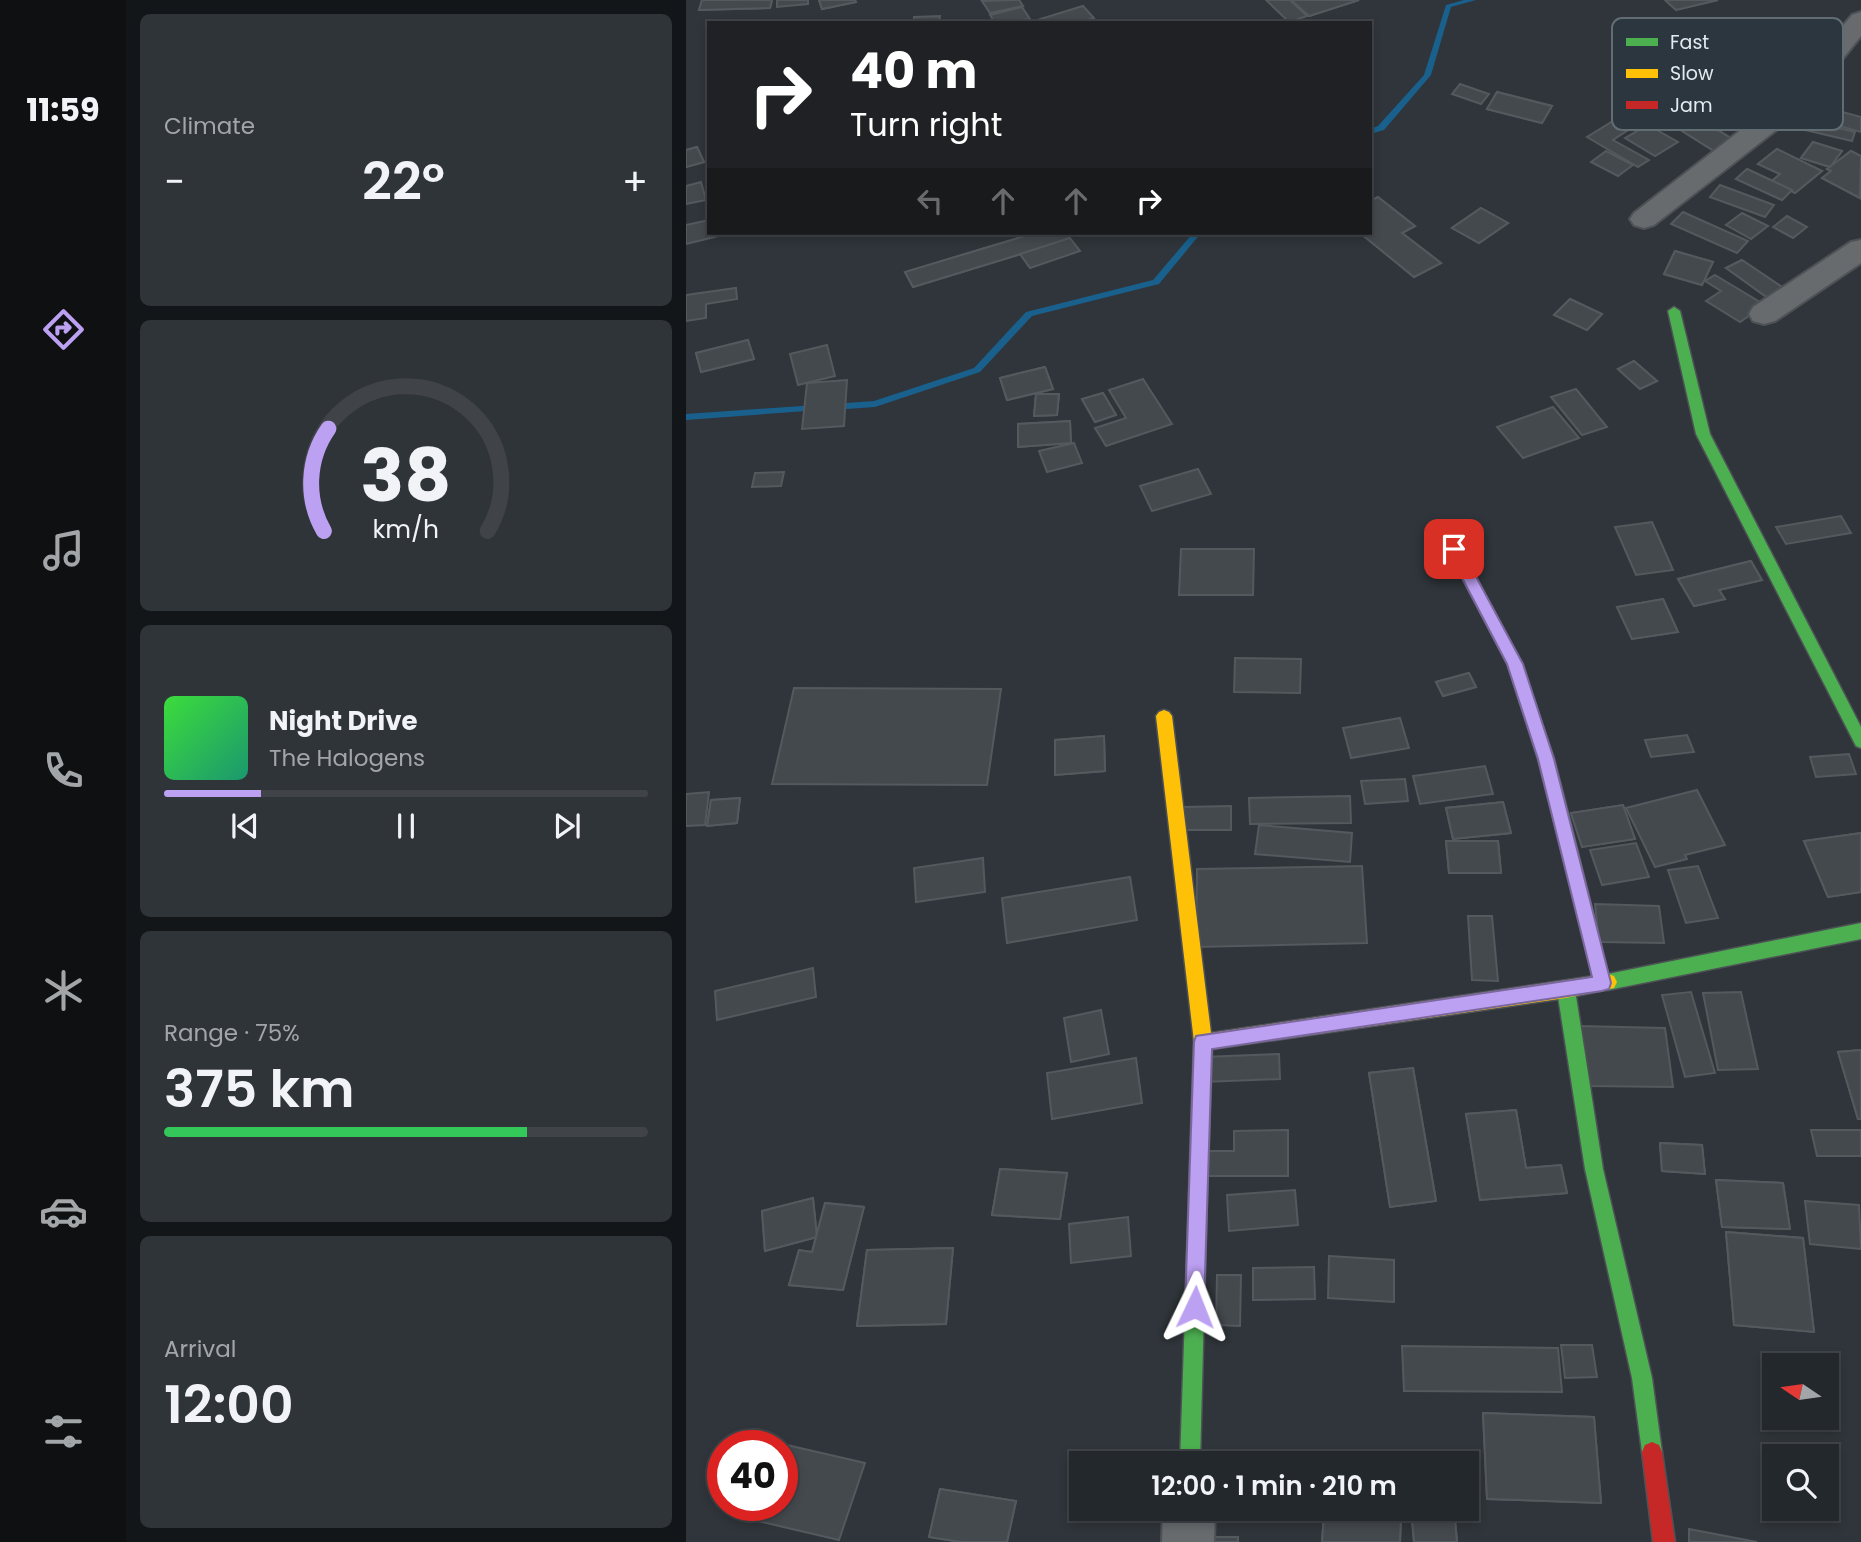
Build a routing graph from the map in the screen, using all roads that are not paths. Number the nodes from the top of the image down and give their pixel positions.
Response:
1 (1861, 20) edge
2 (1843, 42) edge
3 (1759, 130) edge
4 (1644, 219) dead end
5 (1861, 249) edge
6 (1674, 311) dead end
7 (1764, 314) dead end
8 (1442, 526) dead end
9 (1164, 716) dead end
10 (1861, 742) edge
11 (1861, 931) edge
12 (1602, 983) junction
13 (1566, 990) junction
14 (1203, 1042) junction
15 (1190, 1451) edge
16 (1189, 1521) edge
17 (1188, 1542) edge
18 (1664, 1542) edge

1 - 2 street
3 - 4 street
5 - 7 street
6 - 10 street
8 - 12 street
9 - 14 street
11 - 12 street
12 - 13 street
13 - 14 street
13 - 18 street
14 - 15 street
16 - 17 street

